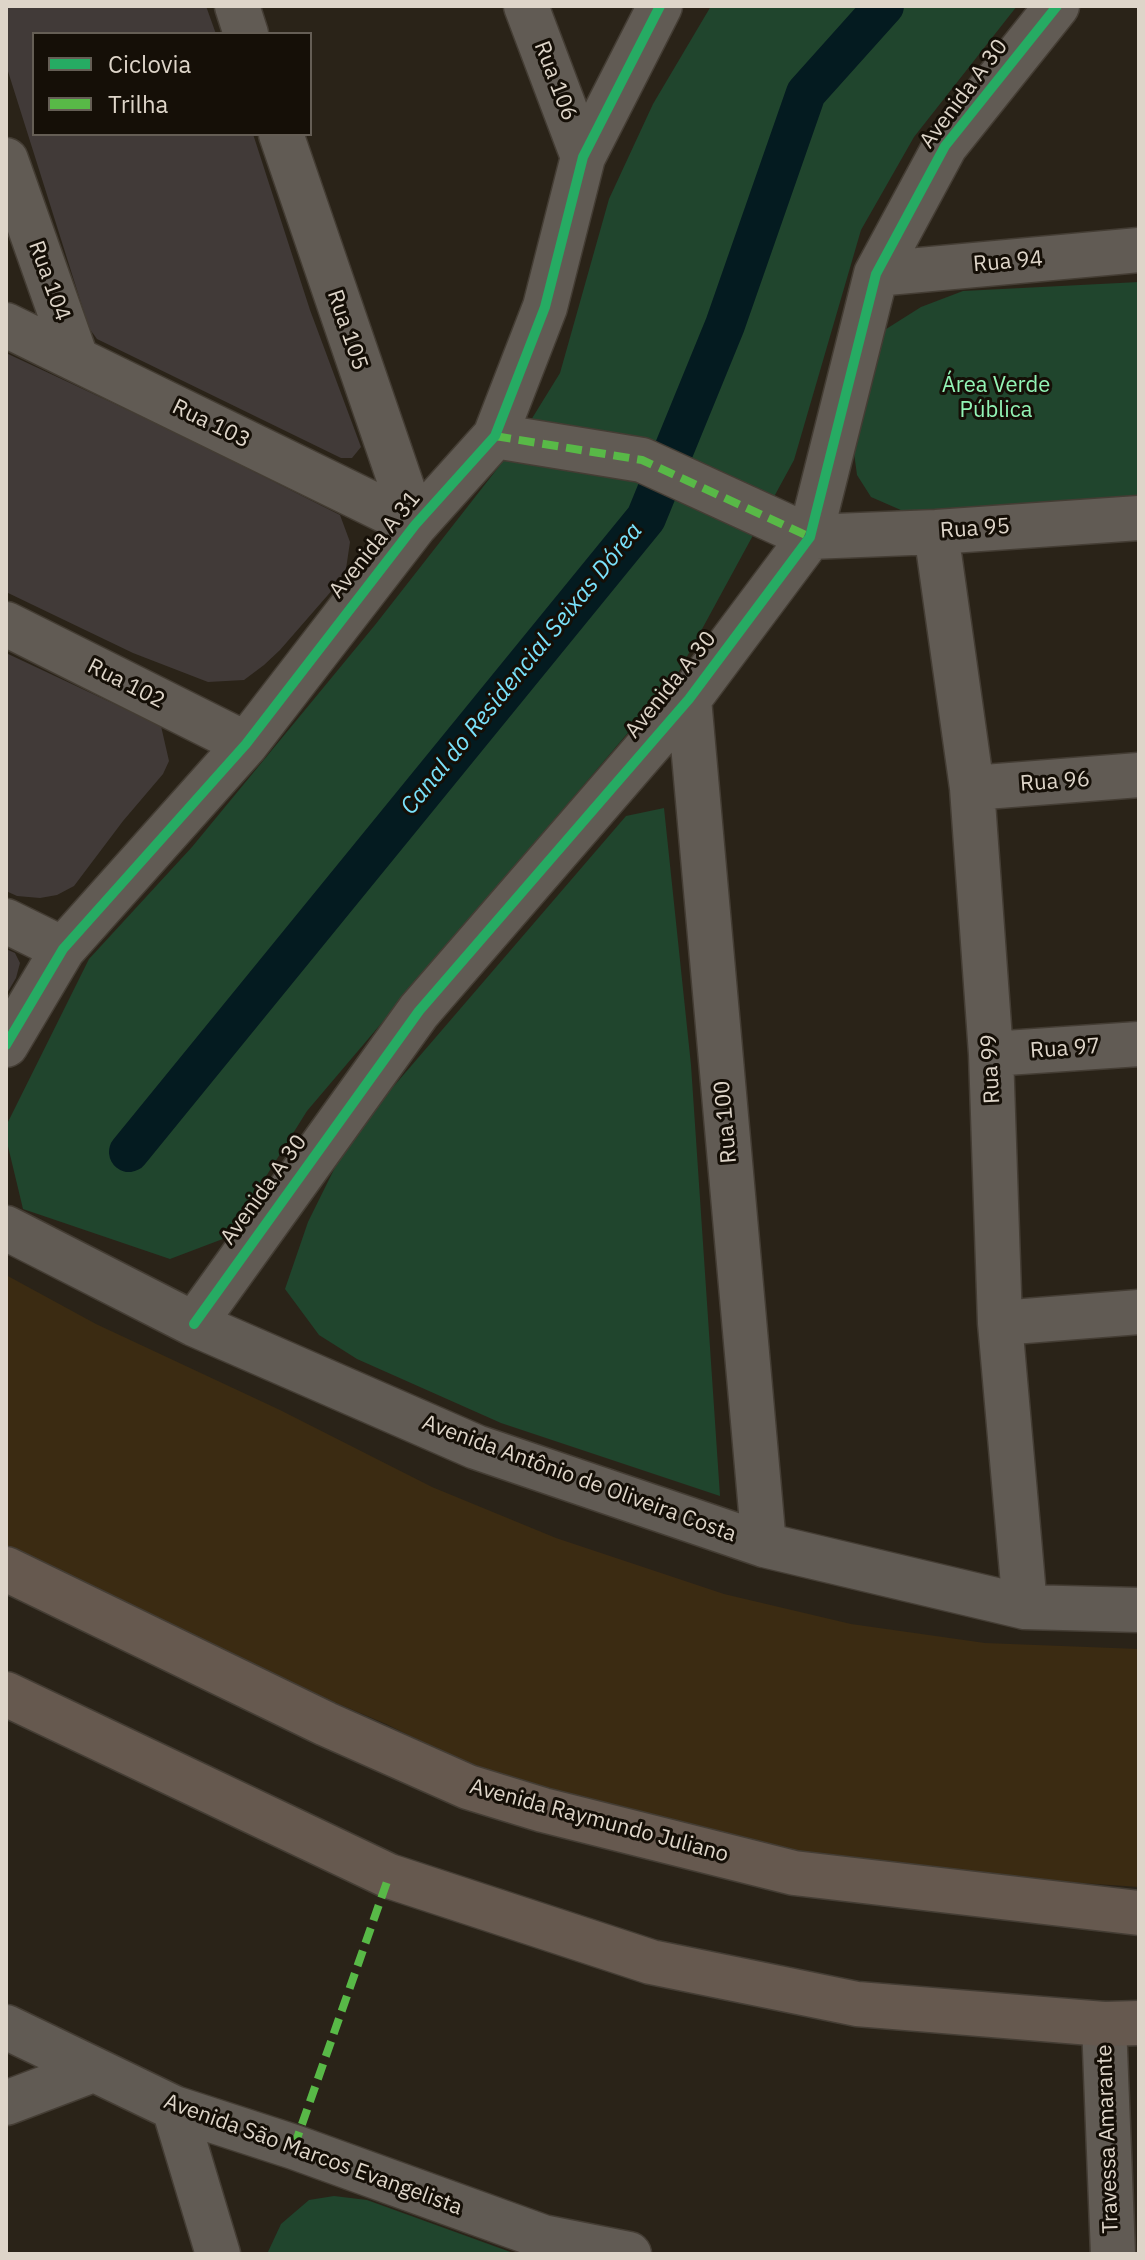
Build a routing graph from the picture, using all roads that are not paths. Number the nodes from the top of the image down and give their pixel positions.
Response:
1 (237, 6) edge
2 (526, 6) edge
3 (660, 6) edge
4 (1057, 6) edge
5 (245, 32) edge
6 (282, 136) edge
7 (583, 157) junction
8 (6, 160) edge
9 (1139, 250) edge
10 (876, 274) junction
11 (6, 325) edge
12 (76, 358) junction
13 (495, 436) junction
14 (1139, 518) edge
15 (415, 525) junction
16 (936, 532) junction
17 (810, 537) junction
18 (6, 624) edge
19 (689, 699) junction
20 (246, 744) junction
21 (1139, 775) edge
22 (972, 788) junction
23 (6, 921) edge
24 (63, 949) junction
25 (1139, 1044) edge
26 (6, 1045) edge
27 (991, 1054) junction
28 (6, 1228) edge
29 (1139, 1312) edge
30 (1000, 1323) junction
31 (194, 1324) junction
32 (764, 1545) junction
33 (6, 1569) edge
34 (1025, 1607) junction
35 (1139, 1610) edge
36 (6, 1694) edge
37 (1139, 1913) edge
38 (1122, 2023) edge
39 (6, 2027) edge
40 (93, 2070) junction
41 (6, 2103) edge
42 (174, 2108) junction
43 (546, 2246) edge
44 (218, 2254) edge
45 (629, 2254) edge
46 (1113, 2254) edge

1 - 5 street
2 - 7 street, Rua 106
3 - 7 street, Avenida A 31
4 - 10 street, Avenida A 30
6 - 15 street, Rua 105
7 - 13 street, Avenida A 31
8 - 12 street, Rua 104
9 - 10 street, Rua 94
10 - 17 street, Avenida A 30
11 - 12 street, Rua 103
12 - 15 street, Rua 103
13 - 15 street, Avenida A 31
13 - 17 street
14 - 16 street, Rua 95
15 - 20 street, Avenida A 31
16 - 17 street, Rua 95
16 - 22 street, Rua 99
17 - 19 street, Avenida A 30
18 - 20 street, Rua 102
19 - 31 street, Avenida A 30
19 - 32 street, Rua 100
20 - 24 street, Avenida A 31
21 - 22 street, Rua 96
22 - 27 street, Rua 99
23 - 24 street
24 - 26 street, Avenida A 31
25 - 27 street, Rua 97
27 - 30 street, Rua 99
28 - 31 street, Avenida Antônio de Oliveira Costa
29 - 30 street
30 - 34 street, Rua 99
31 - 32 street, Avenida Antônio de Oliveira Costa
32 - 34 street, Avenida Antônio de Oliveira Costa
33 - 37 main road, Avenida Raymundo Juliano
34 - 35 street, Avenida Antônio de Oliveira Costa
36 - 38 main road
38 - 46 street, Travessa Amarante
39 - 40 street, Avenida São Marcos Evangelista
40 - 41 street
40 - 42 street, Avenida São Marcos Evangelista
42 - 43 street, Avenida São Marcos Evangelista
42 - 44 street
43 - 45 street, Avenida São Marcos Evangelista

